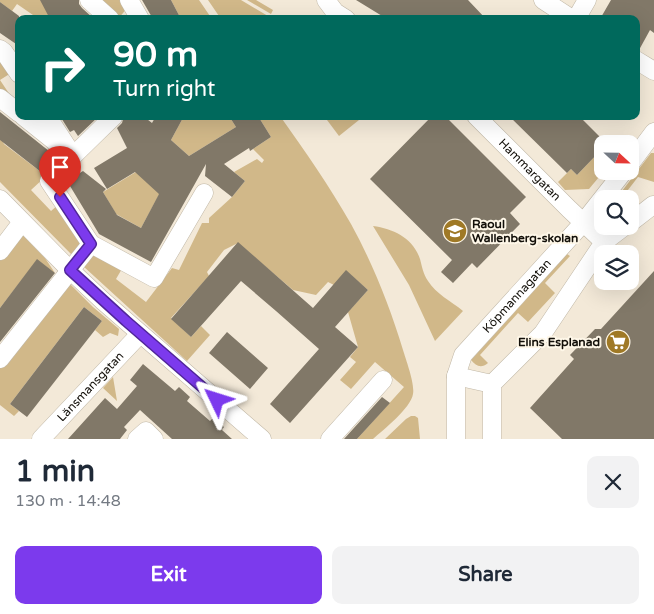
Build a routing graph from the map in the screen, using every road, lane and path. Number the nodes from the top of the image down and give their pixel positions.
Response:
1 (89, 0) edge
2 (326, 0) edge
3 (543, 0) edge
4 (587, 0) edge
5 (106, 15) edge
6 (340, 15) edge
7 (567, 15) edge
8 (577, 15) edge
9 (0, 49) edge
10 (640, 62) edge
11 (15, 68) edge
12 (654, 71) edge
13 (0, 98) edge
14 (15, 110) edge
15 (28, 120) edge
16 (49, 120) edge
17 (110, 120) edge
18 (480, 120) edge
19 (654, 132) edge
20 (639, 152) edge
21 (73, 156) junction
22 (617, 180) edge
23 (204, 194) dead end
24 (0, 199) edge
25 (653, 205) dead end
26 (639, 215) edge
27 (22, 222) junction
28 (583, 223) junction
29 (613, 235) edge
30 (604, 242) junction
31 (91, 244) junction
32 (0, 251) edge
33 (70, 270) junction
34 (140, 334) junction
35 (0, 360) edge
36 (456, 376) junction
37 (384, 380) dead end
38 (492, 384) junction
39 (42, 439) edge
40 (137, 439) edge
41 (154, 439) edge
42 (262, 439) edge
43 (330, 439) edge
44 (456, 439) edge
45 (492, 439) edge

1 - 5 street
2 - 6 street
3 - 7 street
4 - 8 street
9 - 11 street
10 - 12 street
13 - 14 street
15 - 21 street
16 - 21 street
17 - 21 street
18 - 28 street, Hammargatan
19 - 20 street
21 - 31 street
22 - 28 street, Köpmannagatan
23 - 31 street
24 - 27 street
25 - 26 street
27 - 32 street
27 - 33 street
28 - 30 street, Hammargatan
28 - 36 street, Köpmannagatan
29 - 30 street
30 - 38 street
31 - 33 street
33 - 34 street
33 - 35 street
34 - 39 street, Länsmansgatan
34 - 42 street
36 - 38 street
36 - 44 street, Köpmannagatan
37 - 43 street
38 - 45 street
40 - 41 street

